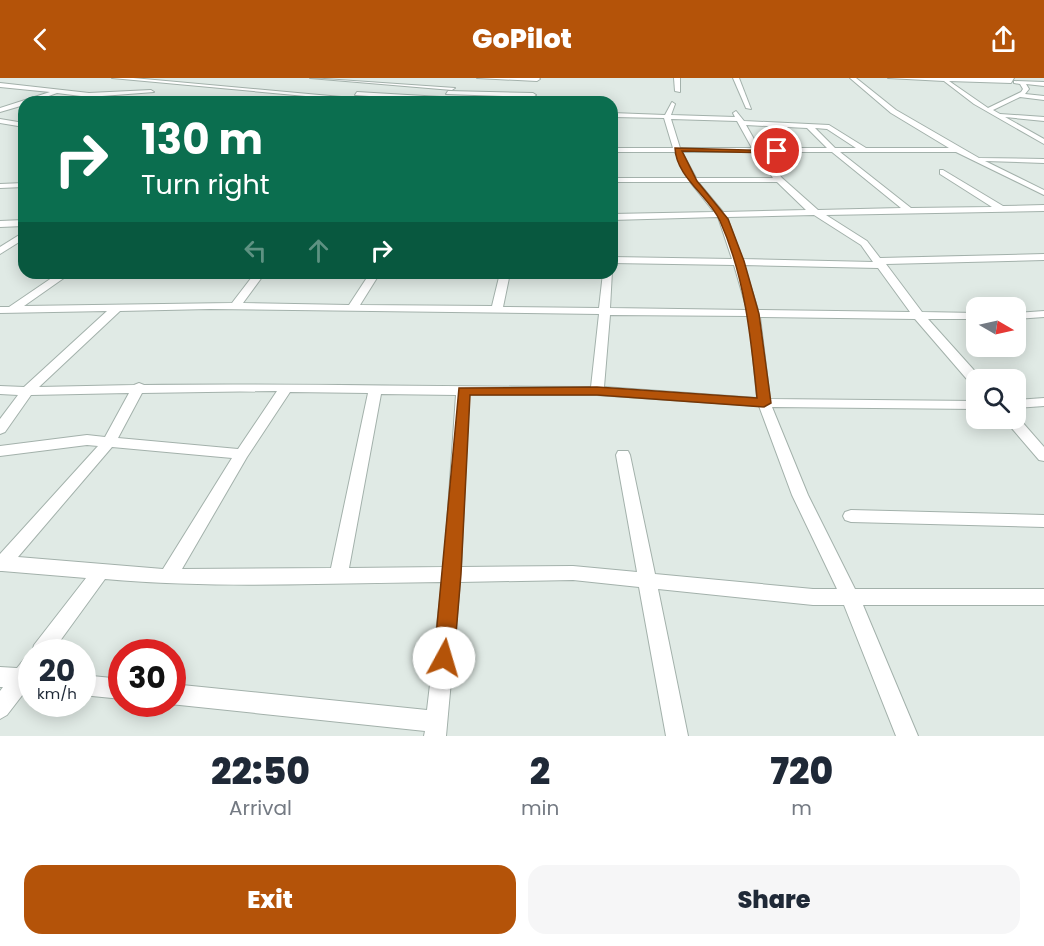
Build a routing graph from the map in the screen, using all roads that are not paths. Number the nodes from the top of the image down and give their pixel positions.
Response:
1 (116, 78) edge
2 (202, 78) edge
3 (313, 78) edge
4 (394, 78) edge
5 (480, 78) edge
6 (676, 78) edge
7 (736, 78) edge
8 (853, 78) edge
9 (891, 78) edge
10 (538, 79) edge
11 (945, 79) edge
12 (1010, 80) edge
13 (172, 81) junction
14 (1022, 82) junction
15 (189, 83) junction
16 (376, 84) junction
17 (1044, 84) edge
18 (0, 85) edge
19 (14, 87) junction
20 (452, 88) junction
21 (0, 91) edge
22 (678, 91) dead end
23 (58, 92) junction
24 (151, 93) junction
25 (357, 94) junction
26 (534, 95) joint
27 (1020, 95) junction
28 (45, 96) edge
29 (145, 96) edge
30 (328, 96) edge
31 (353, 96) edge
32 (385, 96) edge
33 (444, 96) edge
34 (1044, 98) edge
35 (18, 104) edge
36 (672, 105) dead end
37 (749, 108) dead end
38 (990, 109) junction
39 (0, 110) edge
40 (618, 115) edge
41 (998, 115) junction
42 (667, 117) junction
43 (738, 119) junction
44 (1044, 119) edge
45 (0, 121) edge
46 (18, 124) edge
47 (809, 126) junction
48 (1044, 142) edge
49 (677, 149) junction
50 (618, 150) edge
51 (833, 150) junction
52 (864, 150) junction
53 (959, 150) junction
54 (758, 152) junction
55 (974, 158) junction
56 (1044, 161) edge
57 (943, 172) dead end
58 (692, 179) junction
59 (618, 180) edge
60 (779, 180) junction
61 (18, 185) edge
62 (0, 186) edge
63 (1041, 190) edge
64 (1001, 208) junction
65 (1044, 208) edge
66 (908, 210) junction
67 (816, 213) junction
68 (720, 215) junction
69 (618, 217) edge
70 (0, 224) edge
71 (18, 224) edge
72 (18, 239) edge
73 (0, 251) edge
74 (1044, 257) edge
75 (618, 260) edge
76 (739, 261) junction
77 (880, 263) junction
78 (57, 279) edge
79 (255, 279) edge
80 (371, 279) edge
81 (504, 279) edge
82 (607, 279) edge
83 (235, 306) junction
84 (352, 308) junction
85 (13, 309) junction
86 (116, 309) junction
87 (0, 310) edge
88 (497, 310) junction
89 (603, 311) junction
90 (754, 314) junction
91 (1044, 314) edge
92 (1026, 315) edge
93 (1031, 315) junction
94 (966, 316) edge
95 (920, 317) junction
96 (1044, 326) edge
97 (966, 370) edge
98 (139, 387) junction
99 (286, 388) junction
100 (0, 390) edge
101 (375, 390) junction
102 (27, 391) junction
103 (463, 391) junction
104 (597, 391) junction
105 (1044, 402) edge
106 (764, 403) junction
107 (1026, 403) edge
108 (966, 405) edge
109 (0, 429) edge
110 (1020, 429) edge
111 (110, 440) junction
112 (0, 451) edge
113 (242, 454) junction
114 (623, 455) dead end
115 (1044, 456) edge
116 (851, 516) dead end
117 (1044, 521) edge
118 (1, 563) edge
119 (100, 571) junction
120 (452, 574) junction
121 (168, 577) junction
122 (338, 577) junction
123 (647, 580) junction
124 (850, 597) junction
125 (1044, 597) edge
126 (50, 639) edge
127 (18, 675) edge
128 (0, 676) edge
129 (18, 687) edge
130 (186, 696) edge
131 (0, 708) edge
132 (436, 729) edge
133 (677, 736) edge
134 (907, 736) edge

1 - 13 street
2 - 15 street
3 - 16 street
4 - 16 street
5 - 10 street
6 - 22 street
7 - 37 street
8 - 53 street
9 - 11 street
10 - 26 street
11 - 12 street
11 - 38 street
12 - 14 street
13 - 15 street
13 - 24 street
14 - 17 street
14 - 27 street
15 - 30 street
16 - 20 street
16 - 25 street
18 - 19 street
19 - 21 street
19 - 23 street
20 - 26 street
20 - 33 street
23 - 24 street
23 - 28 street
24 - 29 street
25 - 31 street
25 - 32 street
27 - 34 street
27 - 38 street
35 - 39 street
36 - 42 street
38 - 41 street
40 - 42 street
41 - 44 street
41 - 48 street
42 - 43 street
42 - 49 street
43 - 47 street
43 - 54 street
45 - 46 street
47 - 51 street
47 - 52 street
49 - 50 street
49 - 54 street
49 - 58 street
51 - 52 street
51 - 54 street
51 - 66 street
52 - 53 street
53 - 55 street
54 - 60 street
55 - 56 street
55 - 63 street
57 - 64 street
58 - 59 street
58 - 60 street
58 - 68 street
60 - 67 street
61 - 62 street
64 - 65 street
64 - 66 street
66 - 67 street
67 - 68 street
67 - 77 street
68 - 69 street
68 - 76 street
70 - 71 street
72 - 73 street
74 - 77 street
75 - 76 street
76 - 77 street
76 - 90 street
77 - 95 street
78 - 85 street
79 - 83 street
80 - 84 street
81 - 88 street
82 - 89 street
83 - 84 street
83 - 86 street
84 - 88 street
85 - 86 street
85 - 87 street
86 - 102 street
88 - 89 street
89 - 90 street
89 - 104 street
90 - 95 street
90 - 106 street
91 - 93 street
92 - 93 street
93 - 96 street
94 - 95 street
95 - 97 street
98 - 99 street
98 - 102 street
98 - 111 street
99 - 101 street
99 - 113 street
100 - 102 street
101 - 103 street
101 - 122 street
102 - 109 street
103 - 104 street
103 - 120 street
104 - 106 street
105 - 107 street
106 - 108 street
106 - 124 street
110 - 115 street
111 - 112 street
111 - 113 street
111 - 118 street
113 - 121 street
114 - 123 street
116 - 117 street
118 - 119 street
119 - 121 street
119 - 126 street
120 - 122 street
120 - 123 street
120 - 132 street
121 - 122 street
123 - 124 street
123 - 133 street
124 - 125 street
124 - 134 street
127 - 128 street
129 - 131 street
130 - 132 street

